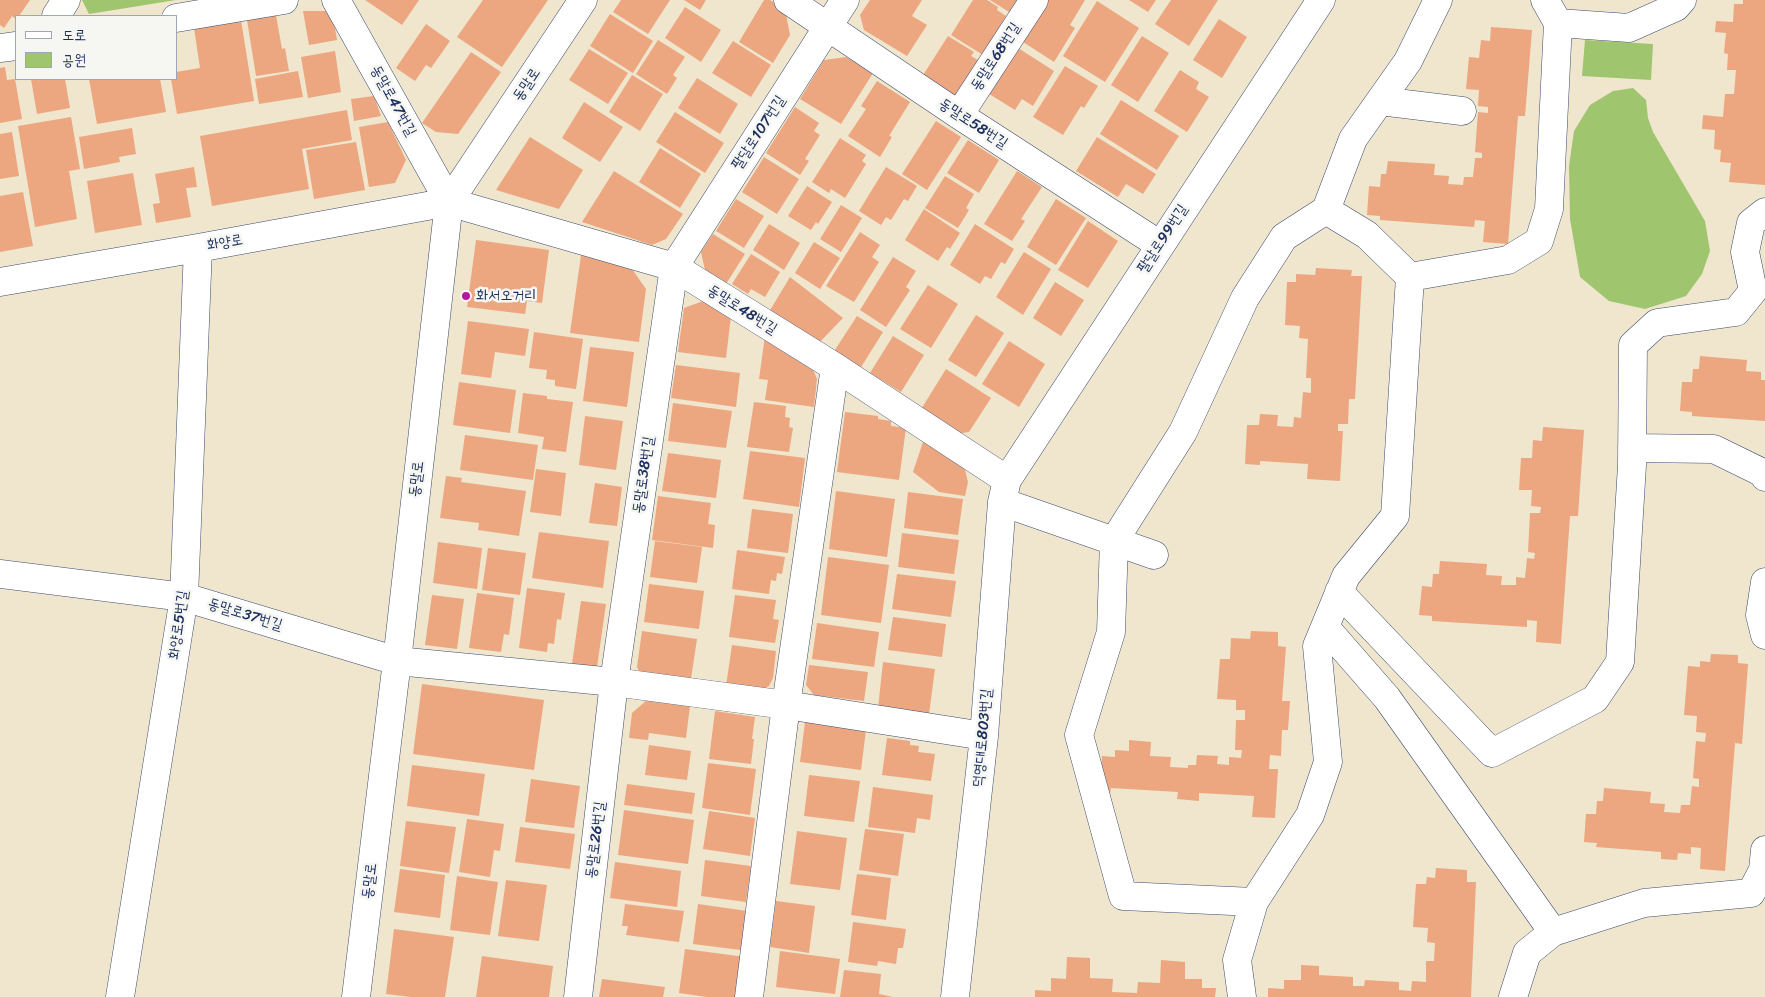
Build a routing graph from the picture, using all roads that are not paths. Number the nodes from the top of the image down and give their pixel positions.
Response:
1 (66, 0) edge
2 (284, 0) edge
3 (336, 0) edge
4 (583, 0) edge
5 (788, 0) edge
6 (845, 0) edge
7 (1034, 0) edge
8 (1321, 0) edge
9 (1438, 0) edge
10 (1682, 0) edge
11 (1552, 11) edge
12 (57, 15) edge
13 (178, 18) edge
14 (828, 26) junction
15 (15, 46) edge
16 (0, 48) edge
17 (1380, 101) junction
18 (1462, 111) dead end
19 (959, 115) junction
20 (449, 202) junction
21 (1326, 210) junction
22 (1765, 212) edge
23 (1160, 245) junction
24 (198, 248) junction
25 (674, 267) junction
26 (1410, 277) junction
27 (0, 282) edge
28 (835, 367) junction
29 (1632, 448) junction
30 (1765, 477) edge
31 (1005, 491) junction
32 (1114, 541) junction
33 (1154, 555) dead end
34 (0, 574) edge
35 (1765, 582) edge
36 (1339, 592) junction
37 (184, 597) junction
38 (1325, 627) junction
39 (1765, 635) edge
40 (397, 660) junction
41 (1413, 669) junction
42 (614, 682) junction
43 (1387, 698) junction
44 (786, 705) junction
45 (984, 736) junction
46 (1764, 864) edge
47 (1254, 902) junction
48 (1553, 932) junction
49 (120, 997) edge
50 (356, 997) edge
51 (578, 997) edge
52 (749, 997) edge
53 (955, 997) edge
54 (1242, 997) edge
55 (1513, 997) edge

1 - 12 street
2 - 13 street
3 - 20 street, 동말로47번길
4 - 20 street, 동말로
5 - 14 street, 동말로58번길
6 - 14 street, 팔달로107번길
7 - 19 street, 동말로68번길
8 - 23 street, 팔달로99번길
9 - 17 street
10 - 11 street
11 - 26 street
14 - 19 street, 동말로58번길
14 - 25 street, 팔달로107번길
15 - 16 street
17 - 18 street
17 - 21 street
19 - 23 street, 동말로58번길
20 - 24 street, 화양로
20 - 25 street, 동말로48번길
20 - 40 street, 동말로
21 - 26 street
21 - 32 street
22 - 29 street
23 - 31 street, 팔달로99번길
24 - 27 street, 화양로
24 - 37 street, 화양로5번길
25 - 28 street, 동말로48번길
25 - 42 street, 동말로38번길
26 - 36 street
28 - 31 street, 동말로48번길
28 - 44 street
29 - 30 street
29 - 41 street
31 - 32 street, 동말로48번길
31 - 45 street, 덕영대로803번길
32 - 33 street, 동말로48번길
32 - 47 street
34 - 37 street, 동말로37번길
35 - 39 street
36 - 38 street
36 - 41 street
37 - 40 street, 동말로37번길
37 - 49 street, 화양로5번길
38 - 43 street
38 - 47 street
40 - 42 street
40 - 50 street, 동말로
41 - 43 street
42 - 44 street
42 - 51 street, 동말로26번길
43 - 48 street
44 - 45 street
44 - 52 street
45 - 53 street, 덕영대로803번길
46 - 48 street
47 - 54 street
48 - 55 street

